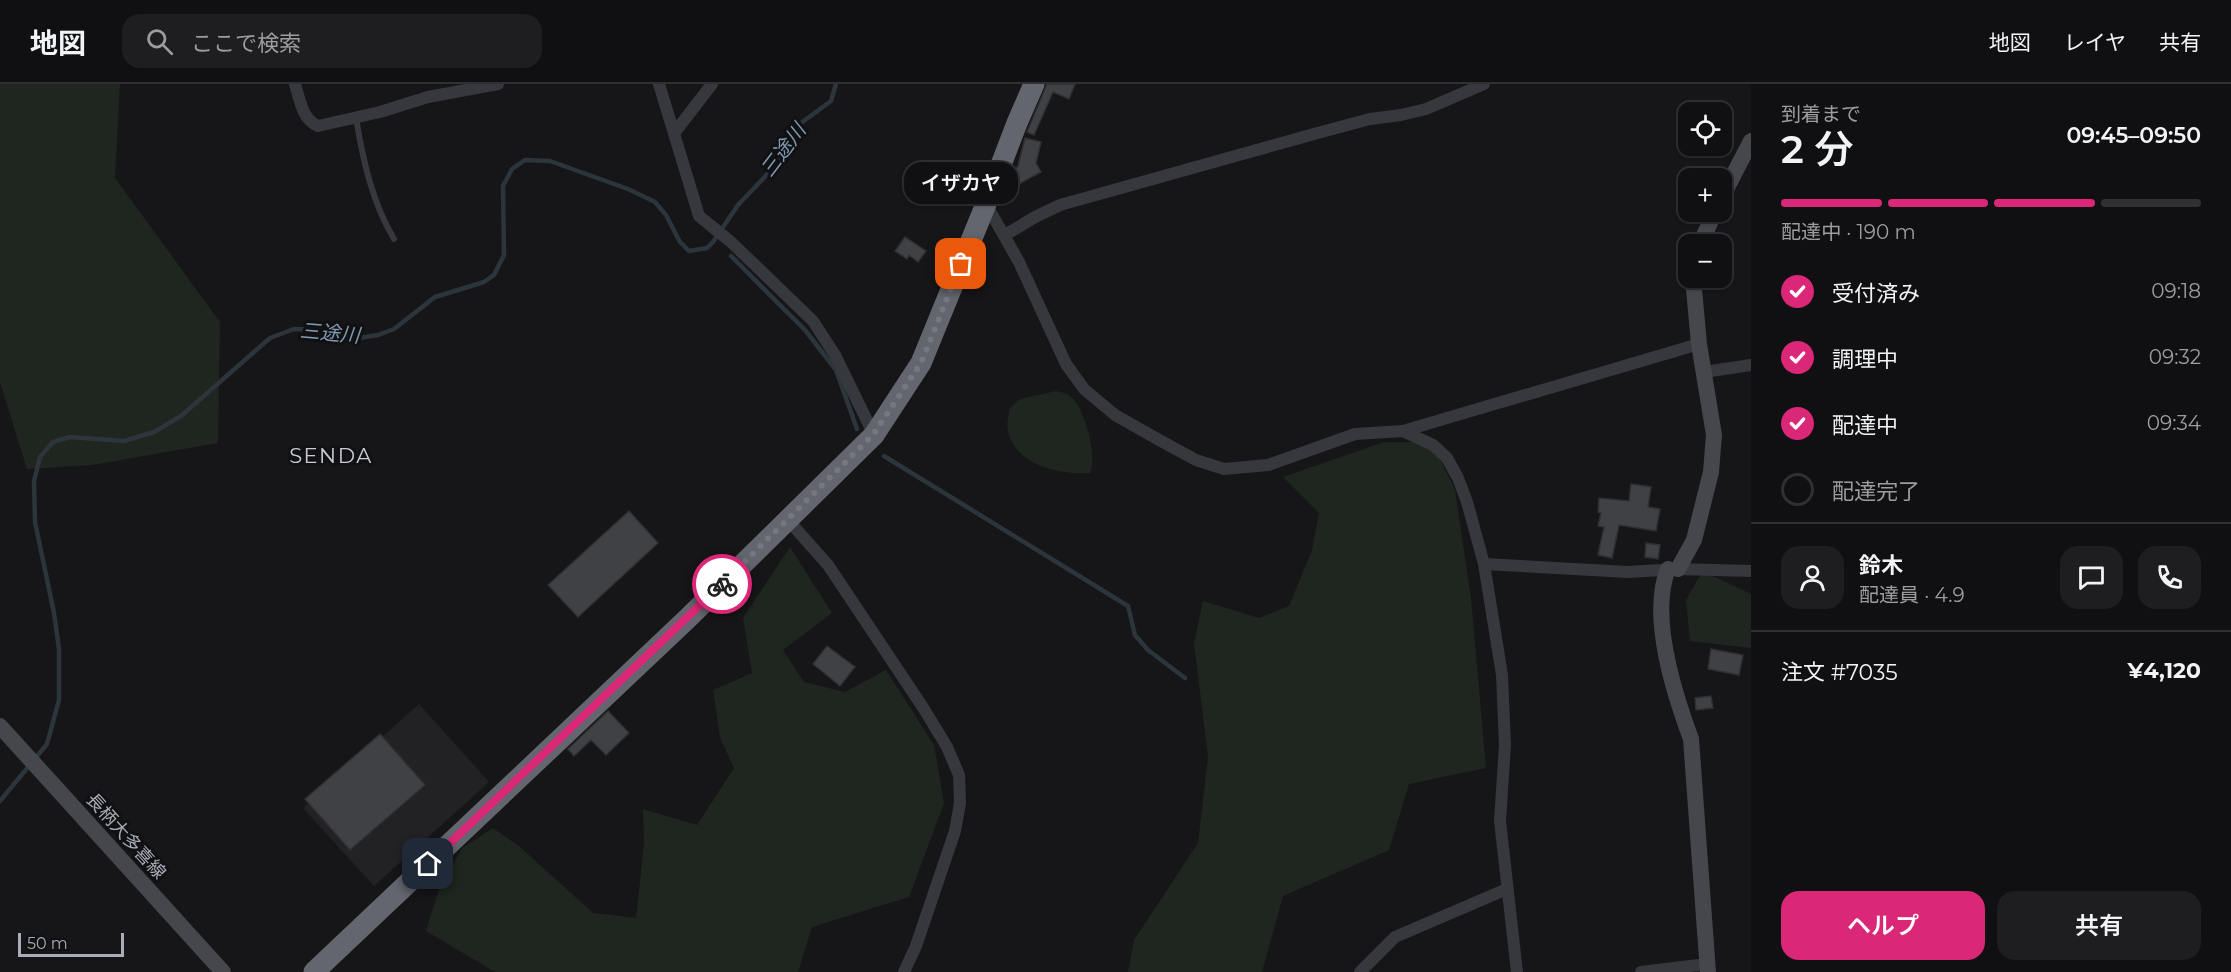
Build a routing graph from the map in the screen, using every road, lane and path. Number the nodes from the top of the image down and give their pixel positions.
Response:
1 (295, 84) edge
2 (498, 84) edge
3 (660, 84) edge
4 (712, 84) edge
5 (1034, 84) edge
6 (1484, 84) edge
7 (475, 86) edge
8 (356, 117) junction
9 (675, 132) junction
10 (1751, 141) edge
11 (1732, 178) edge
12 (986, 204) junction
13 (1005, 235) junction
14 (394, 240) dead end
15 (1695, 288) edge
16 (1699, 344) junction
17 (1751, 365) edge
18 (1704, 372) junction
19 (1403, 431) junction
20 (873, 435) junction
21 (788, 520) junction
22 (1484, 564) junction
23 (1673, 569) junction
24 (1751, 571) edge
25 (3, 736) edge
26 (1507, 889) junction
27 (1708, 968) edge
28 (223, 972) edge
29 (314, 972) edge
30 (904, 972) edge
31 (1360, 972) edge
32 (1517, 972) edge
33 (1641, 972) edge

1 - 8 street
2 - 7 street
3 - 9 street
4 - 9 street
5 - 12 highway
6 - 13 street
7 - 8 street
8 - 14 lane
9 - 20 street
10 - 11 street
12 - 13 street
12 - 20 highway
13 - 19 street
15 - 16 street
16 - 18 street
16 - 19 street
17 - 18 street
18 - 23 street
19 - 22 street
20 - 21 highway
21 - 29 highway
21 - 30 street
22 - 23 street
22 - 26 street
23 - 24 street
23 - 27 street
25 - 28 street, 長柄大多喜線
26 - 31 street
26 - 32 street
27 - 33 street

